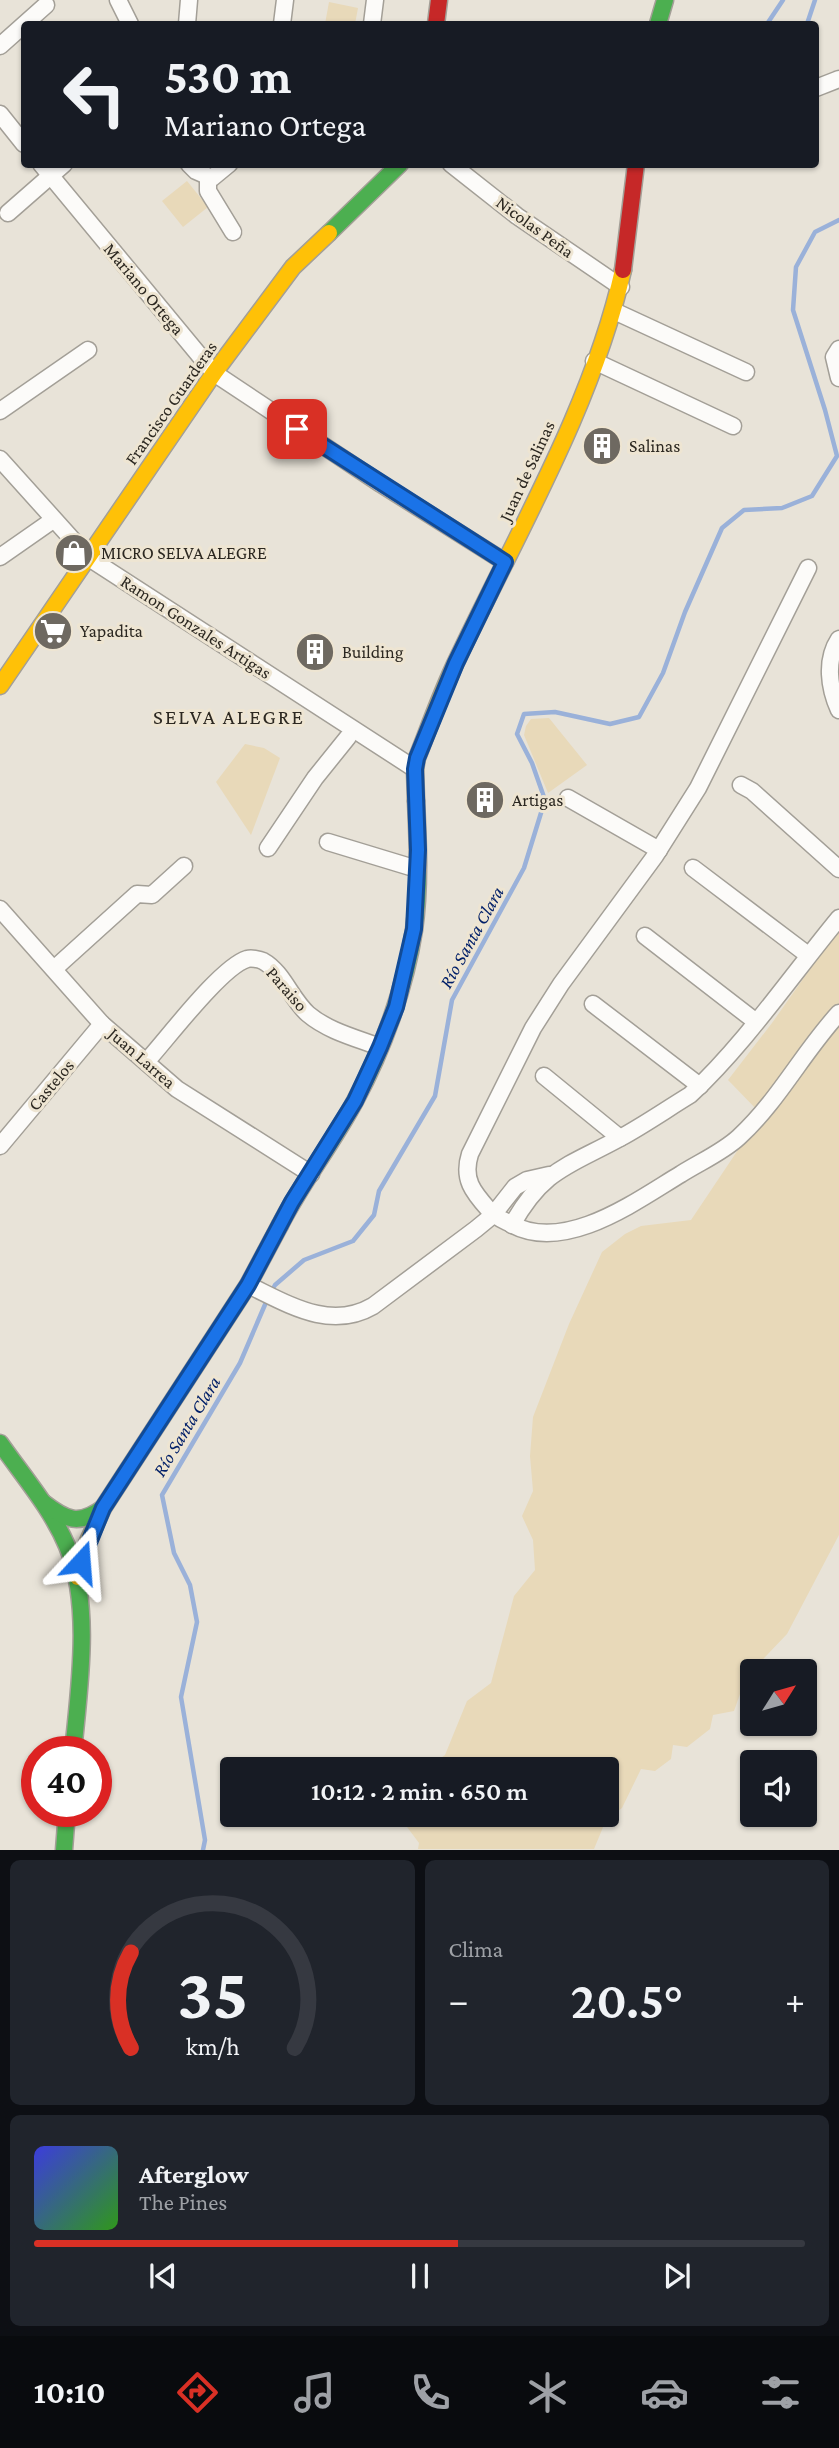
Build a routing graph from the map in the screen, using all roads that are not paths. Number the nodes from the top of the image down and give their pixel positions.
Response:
1 (118, 0) edge
2 (189, 0) edge
3 (285, 0) edge
4 (375, 0) edge
5 (439, 0) edge
6 (664, 0) edge
7 (46, 5) dead end
8 (28, 21) edge
9 (128, 21) edge
10 (187, 21) edge
11 (282, 21) edge
12 (372, 21) edge
13 (436, 21) edge
14 (659, 21) edge
15 (21, 27) edge
16 (0, 46) edge
17 (839, 79) edge
18 (819, 87) edge
19 (0, 114) edge
20 (21, 140) edge
21 (195, 168) edge
22 (225, 168) edge
23 (396, 168) edge
24 (456, 168) edge
25 (636, 168) edge
26 (45, 171) edge
27 (208, 177) junction
28 (8, 214) dead end
29 (233, 232) dead end
30 (621, 287) junction
31 (614, 311) junction
32 (839, 349) edge
33 (88, 350) dead end
34 (594, 361) junction
35 (746, 372) dead end
36 (214, 373) junction
37 (839, 378) edge
38 (0, 411) edge
39 (733, 426) dead end
40 (0, 459) edge
41 (53, 520) junction
42 (0, 558) edge
43 (89, 558) junction
44 (505, 562) junction
45 (808, 568) dead end
46 (839, 639) edge
47 (0, 686) edge
48 (839, 710) edge
49 (348, 737) dead end
50 (415, 769) junction
51 (741, 785) dead end
52 (568, 798) dead end
53 (328, 842) dead end
54 (268, 848) dead end
55 (659, 850) junction
56 (184, 866) dead end
57 (693, 868) dead end
58 (417, 869) junction
59 (839, 869) edge
60 (0, 909) edge
61 (839, 918) edge
62 (645, 936) dead end
63 (808, 956) junction
64 (54, 969) junction
65 (593, 1004) dead end
66 (839, 1013) edge
67 (755, 1021) junction
68 (102, 1024) junction
69 (380, 1047) junction
70 (146, 1062) junction
71 (544, 1076) dead end
72 (700, 1086) junction
73 (620, 1138) junction
74 (0, 1146) edge
75 (311, 1174) junction
76 (551, 1174) junction
77 (493, 1214) junction
78 (512, 1225) junction
79 (248, 1285) junction
80 (0, 1443) edge
81 (34, 1494) junction
82 (103, 1508) junction
83 (78, 1577) junction
84 (74, 1736) edge
85 (66, 1827) edge
86 (64, 1850) edge

1 - 9 street
2 - 10 street
3 - 11 street
4 - 12 street
5 - 13 street
6 - 14 street
7 - 8 street
15 - 16 street
17 - 18 street
19 - 20 street
21 - 27 street
22 - 27 street
23 - 36 street, Francisco Guarderas
24 - 30 street, Nicolas Peña
25 - 30 street, Juan de Salinas
26 - 28 street
26 - 36 street, Mariano Ortega
27 - 29 street
30 - 31 street, Juan de Salinas
31 - 34 street, Juan de Salinas
31 - 35 street
32 - 37 street
33 - 38 street
34 - 39 street
34 - 44 street, Juan de Salinas
36 - 43 street, Francisco Guarderas
36 - 44 street, Mariano Ortega
40 - 41 street, Ramon Gonzales Artigas
41 - 42 street
41 - 43 street, Ramon Gonzales Artigas
43 - 47 street, Francisco Guarderas
43 - 50 street, Ramon Gonzales Artigas
44 - 50 street, Juan de Salinas
45 - 55 street
46 - 48 street
49 - 54 street
50 - 58 street, Juan de Salinas
51 - 59 street
52 - 55 street
53 - 58 street
55 - 77 street
56 - 64 street
57 - 63 street
58 - 69 street, Juan de Salinas
60 - 64 street, Juan Larrea
61 - 63 street
62 - 67 street
63 - 67 street
64 - 68 street, Juan Larrea
65 - 72 street
66 - 78 street
67 - 72 street
68 - 70 street, Juan Larrea
68 - 74 street, Castelos
69 - 70 street, Paraiso
69 - 75 street, Juan de Salinas
70 - 75 street, Juan Larrea
71 - 73 street
72 - 73 street
73 - 76 street
75 - 79 street, Juan de Salinas
76 - 77 street
76 - 78 street
77 - 78 street
77 - 79 street
79 - 82 street, Juan de Salinas
80 - 81 street, Juan de Salinas
81 - 82 street
81 - 83 street, Juan de Salinas
82 - 83 street, Juan de Salinas
83 - 84 street, Juan de Salinas
85 - 86 street

